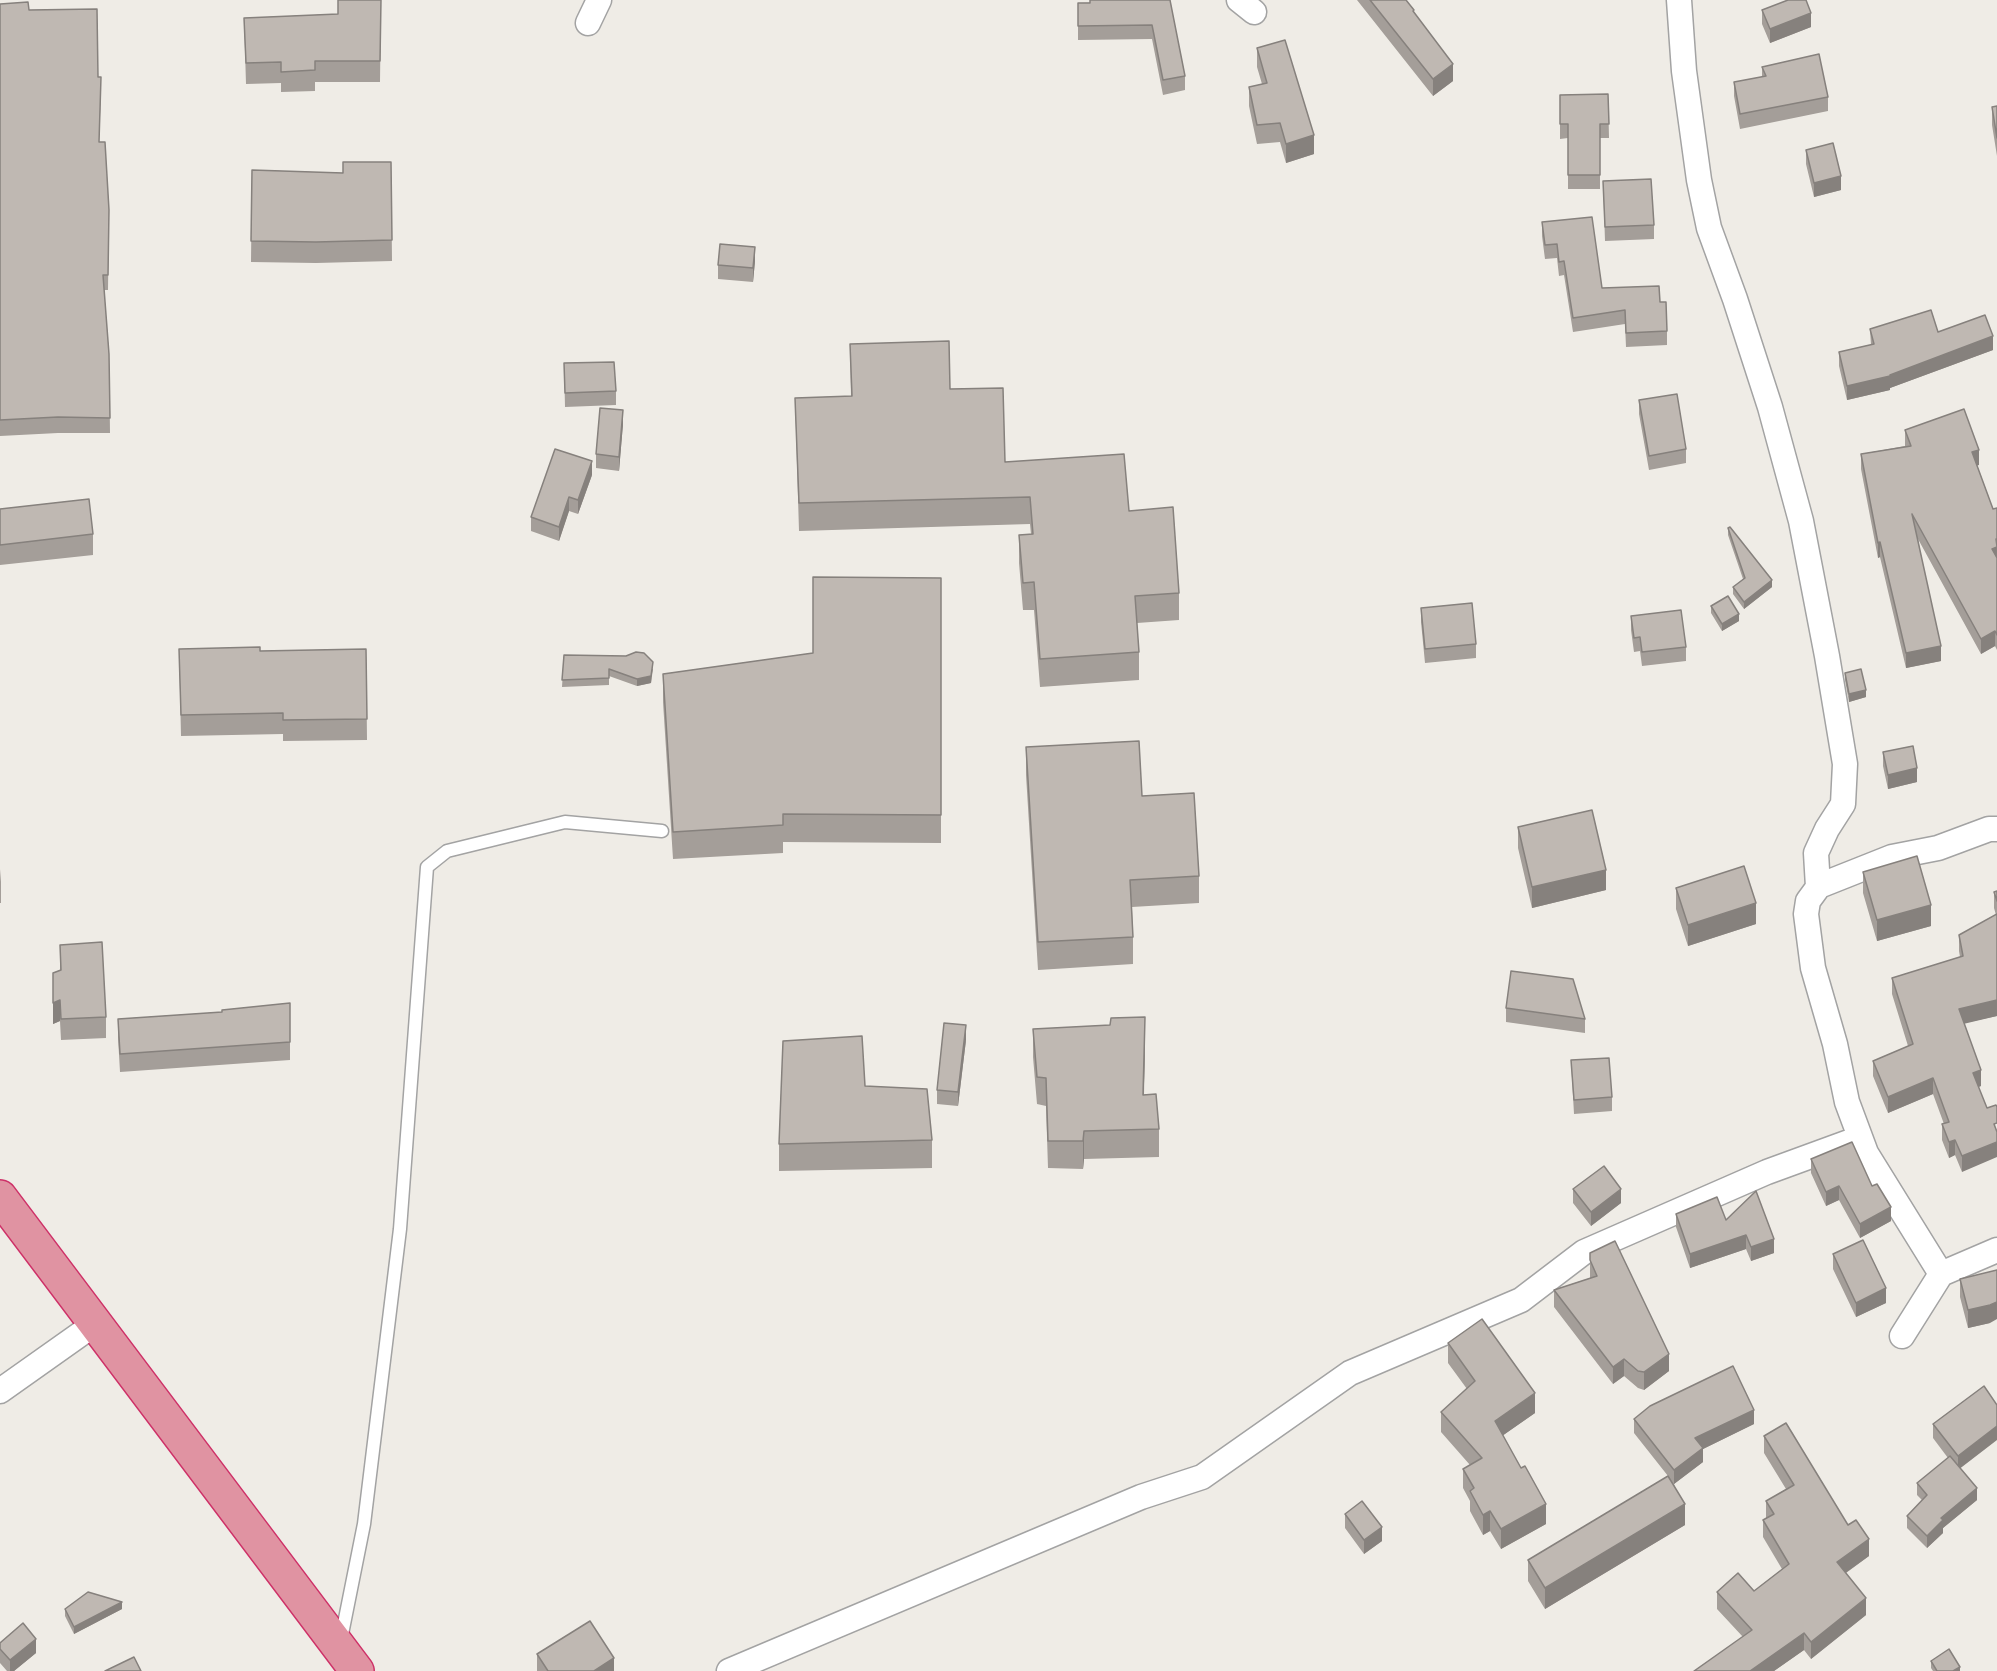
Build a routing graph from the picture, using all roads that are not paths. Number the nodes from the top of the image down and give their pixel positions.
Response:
1 (599, 0) edge
2 (1679, 0) edge
3 (588, 23) dead end
4 (1997, 829) edge
5 (662, 831) dead end
6 (1818, 887) junction
7 (1860, 1138) junction
8 (0, 1197) edge
9 (1997, 1250) edge
10 (1941, 1274) junction
11 (96, 1323) junction
12 (1902, 1336) dead end
13 (0, 1391) edge
14 (348, 1659) edge
15 (729, 1671) edge

1 - 3 street
2 - 6 street
4 - 6 street
5 - 14 lane
6 - 7 street
7 - 10 street
7 - 15 street
8 - 11 highway
9 - 10 street
10 - 12 street
11 - 13 street
11 - 14 highway

